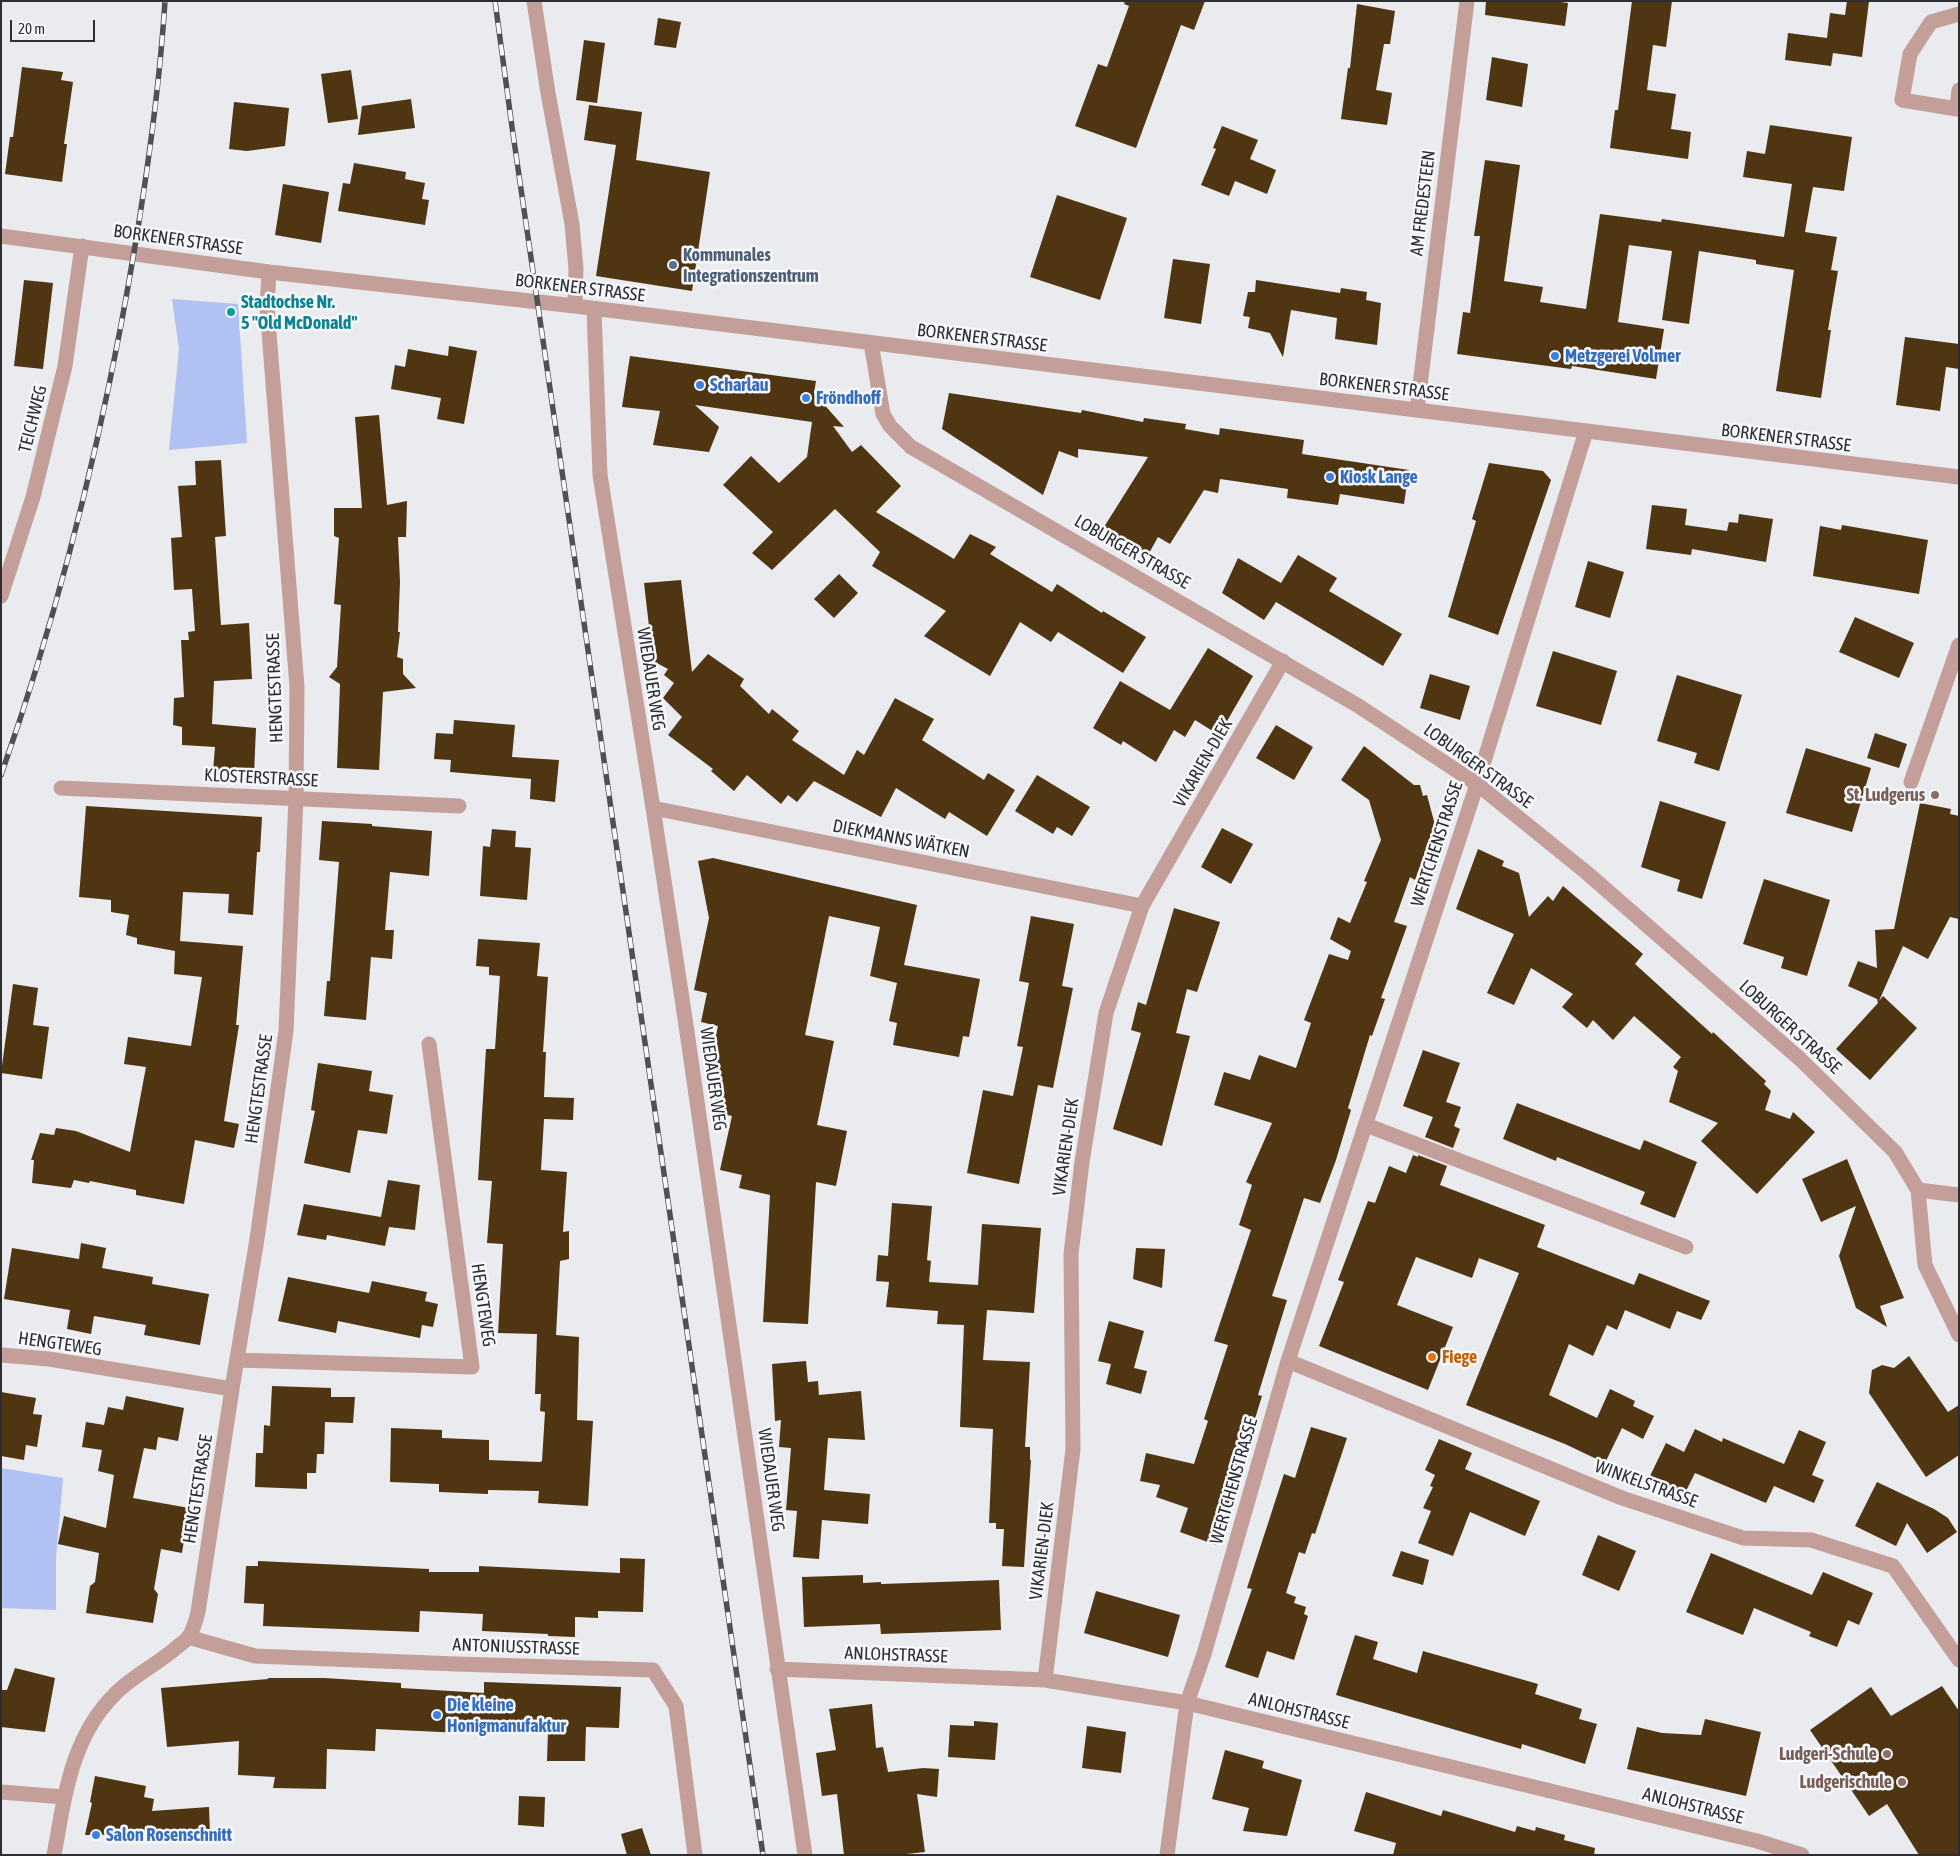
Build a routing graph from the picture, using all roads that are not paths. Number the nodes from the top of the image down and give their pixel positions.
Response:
1 (534, 1) edge
2 (1467, 1) edge
3 (1959, 14) edge
4 (1959, 90) edge
5 (1, 236) edge
6 (82, 246) junction
7 (269, 272) junction
8 (576, 306) junction
9 (594, 309) junction
10 (871, 343) junction
11 (1417, 410) junction
12 (1586, 431) junction
13 (1959, 477) edge
14 (1, 596) edge
15 (1959, 645) edge
16 (1283, 661) junction
17 (1911, 782) dead end
18 (1477, 784) junction
19 (60, 788) dead end
20 (296, 798) junction
21 (459, 806) dead end
22 (653, 808) junction
23 (1142, 906) junction
24 (429, 1044) dead end
25 (1366, 1125) junction
26 (1918, 1190) junction
27 (1959, 1195) edge
28 (1686, 1247) dead end
29 (1959, 1335) edge
30 (1, 1355) edge
31 (237, 1360) junction
32 (1288, 1361) junction
33 (232, 1389) junction
34 (188, 1637) junction
35 (1959, 1660) edge
36 (778, 1669) junction
37 (1045, 1680) junction
38 (1187, 1703) junction
39 (1, 1792) edge
40 (64, 1796) junction
41 (54, 1855) edge
42 (695, 1855) edge
43 (805, 1855) edge
44 (1167, 1855) edge
45 (1802, 1855) edge

1 - 8 street
2 - 11 street, AM FREDESTEEN
3 - 4 street
5 - 6 street, BORKENER STRASSE
6 - 7 street, BORKENER STRASSE
6 - 14 street, TEICHWEG
7 - 8 street, BORKENER STRASSE
7 - 20 street, HENGTESTRASSE
8 - 9 street, BORKENER STRASSE
9 - 10 street, BORKENER STRASSE
9 - 22 street, WIEDAUER WEG
10 - 11 street, BORKENER STRASSE
10 - 16 street, LOBURGER STRASSE
11 - 12 street, BORKENER STRASSE
12 - 13 street, BORKENER STRASSE
12 - 18 street, WERTCHENSTRASSE
15 - 17 street
16 - 18 street, LOBURGER STRASSE
16 - 23 street, VIKARIEN-DIEK
18 - 25 street, WERTCHENSTRASSE
18 - 26 street, LOBURGER STRASSE
19 - 20 street, KLOSTERSTRASSE
20 - 21 street, KLOSTERSTRASSE
20 - 31 street, HENGTESTRASSE
22 - 23 street, DIEKMANNS WÄTKEN
22 - 36 street, WIEDAUER WEG
23 - 37 street, VIKARIEN-DIEK
24 - 31 street, HENGTEWEG
25 - 28 street
25 - 32 street, WERTCHENSTRASSE
26 - 27 street
26 - 29 street, LOBURGER STRASSE
30 - 33 street, HENGTEWEG
31 - 33 street, HENGTESTRASSE
32 - 35 street, WINKELSTRASSE
32 - 38 street, WERTCHENSTRASSE
33 - 34 street, HENGTESTRASSE
34 - 40 street, HENGTESTRASSE
34 - 42 street, ANTONIUSSTRASSE
36 - 37 street, ANLOHSTRASSE
36 - 43 street, WIEDAUER WEG
37 - 38 street, ANLOHSTRASSE
38 - 44 street, WERTCHENSTRASSE
38 - 45 street, ANLOHSTRASSE
39 - 40 street
40 - 41 street, HENGTESTRASSE

